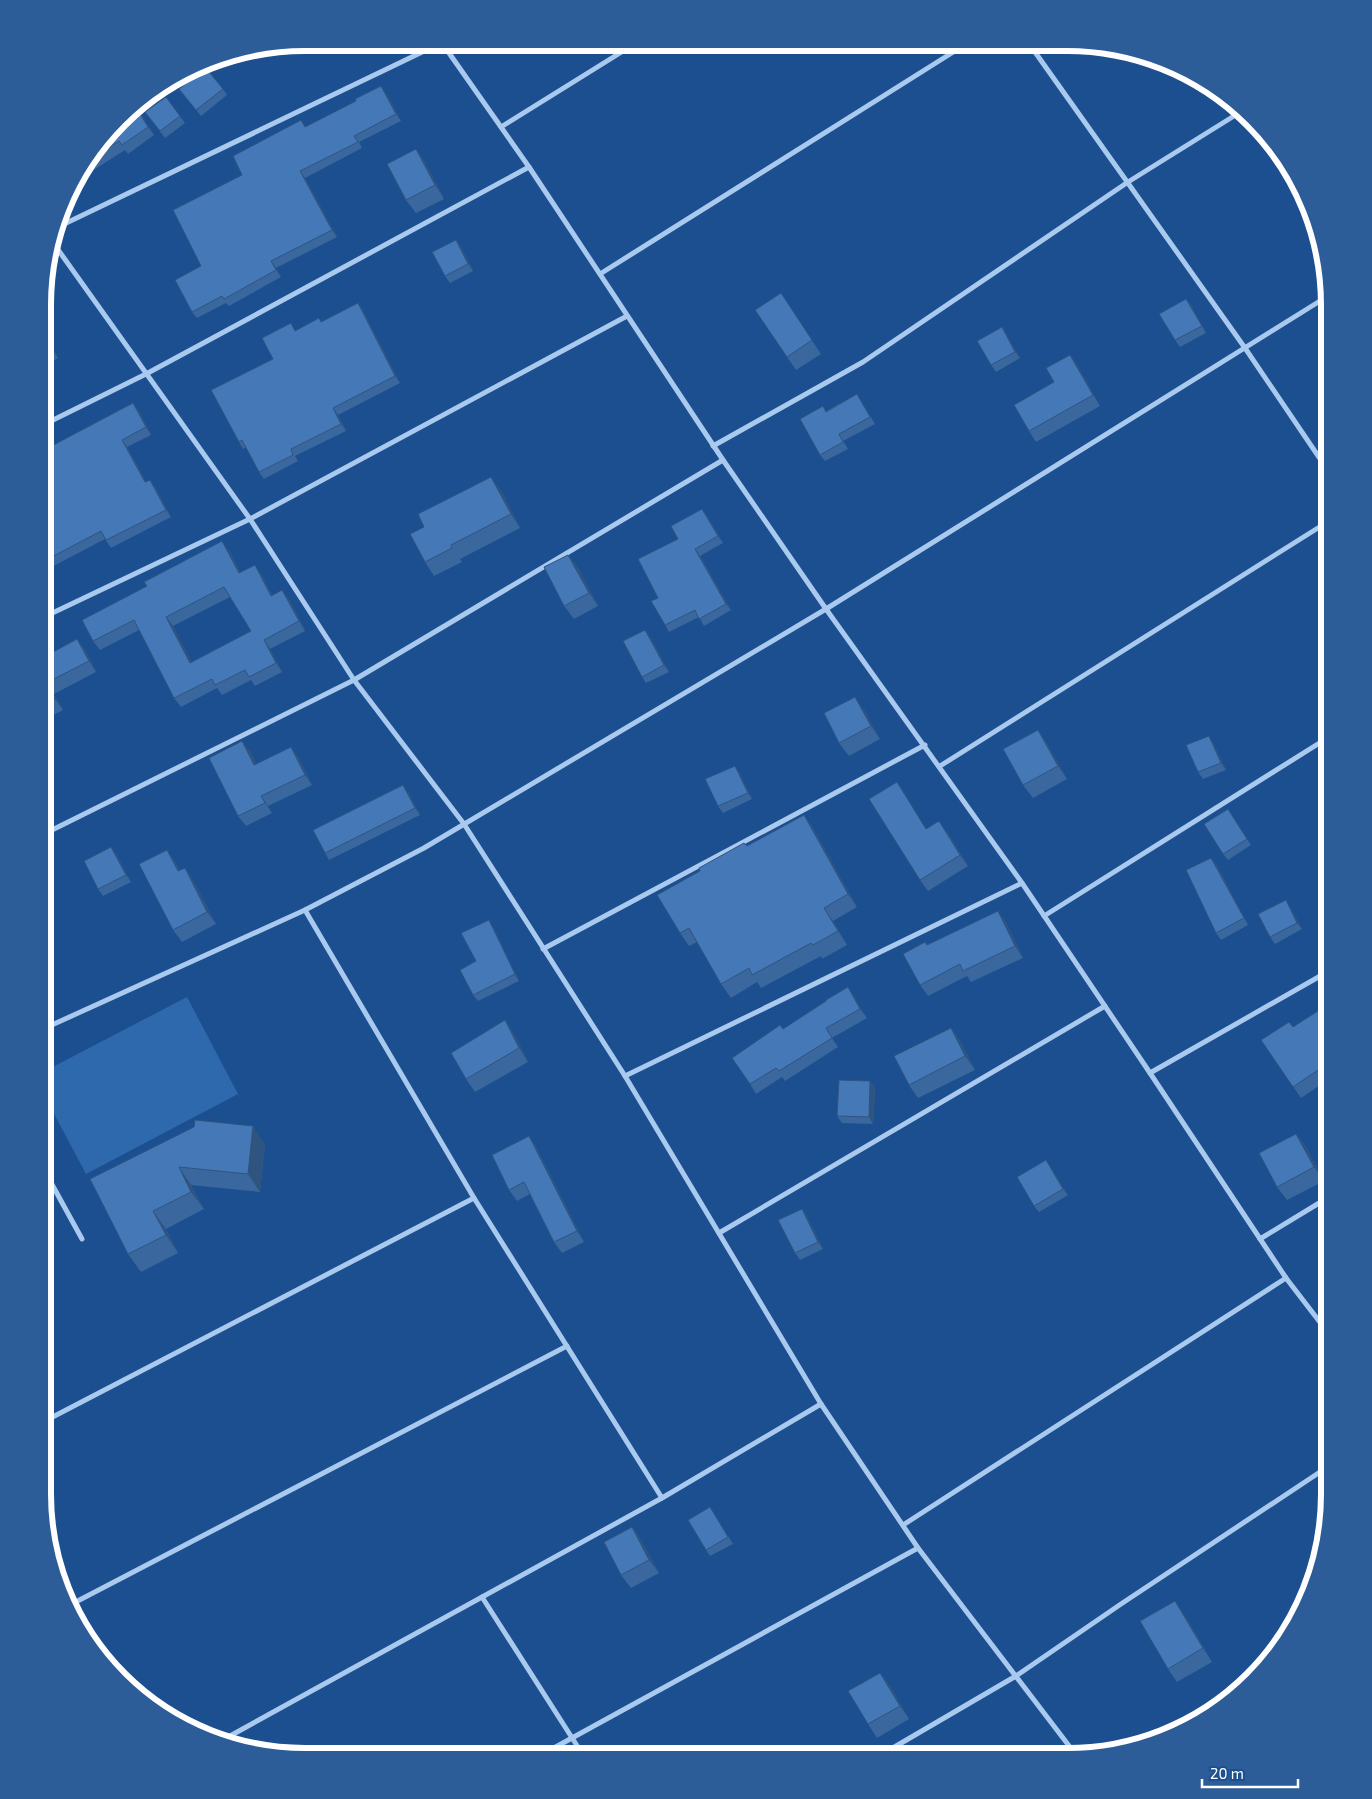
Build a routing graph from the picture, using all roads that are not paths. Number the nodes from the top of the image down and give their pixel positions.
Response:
1 (424, 51) edge
2 (447, 51) edge
3 (625, 51) edge
4 (955, 51) edge
5 (1034, 51) edge
6 (1235, 115) edge
7 (501, 127) junction
8 (529, 167) junction
9 (1128, 182) junction
10 (65, 224) edge
11 (58, 249) edge
12 (600, 274) junction
13 (1321, 301) edge
14 (627, 316) junction
15 (1245, 348) junction
16 (146, 374) junction
17 (51, 421) edge
18 (714, 446) junction
19 (723, 460) junction
20 (1321, 460) edge
21 (250, 519) junction
22 (1321, 526) edge
23 (826, 609) junction
24 (51, 614) edge
25 (354, 680) junction
26 (1321, 742) edge
27 (924, 745) junction
28 (940, 766) junction
29 (464, 824) junction
30 (51, 831) edge
31 (1022, 883) junction
32 (305, 910) junction
33 (1044, 916) junction
34 (543, 949) junction
35 (1321, 976) edge
36 (1105, 1006) junction
37 (51, 1025) edge
38 (1150, 1073) junction
39 (626, 1076) junction
40 (51, 1183) edge
41 (474, 1198) junction
42 (1321, 1202) edge
43 (720, 1233) junction
44 (82, 1239) dead end
45 (1260, 1239) junction
46 (1286, 1278) junction
47 (1321, 1324) edge
48 (567, 1346) junction
49 (821, 1404) junction
50 (51, 1418) edge
51 (1321, 1471) edge
52 (662, 1498) junction
53 (903, 1525) junction
54 (918, 1548) junction
55 (482, 1598) junction
56 (75, 1602) edge
57 (1016, 1676) junction
58 (230, 1736) edge
59 (572, 1738) junction
60 (554, 1748) edge
61 (578, 1748) edge
62 (893, 1748) edge
63 (1071, 1748) edge

1 - 10 street
2 - 7 street
3 - 7 street
4 - 12 street
5 - 9 street
6 - 9 street
7 - 8 street
8 - 12 street
8 - 16 street
9 - 15 street
9 - 18 street
11 - 16 street
12 - 14 street
13 - 15 street
14 - 18 street
14 - 21 street
15 - 20 street
15 - 23 street
16 - 17 street
16 - 21 street
18 - 19 street
19 - 23 street
19 - 25 street
21 - 24 street
21 - 25 street
22 - 28 street
23 - 27 street
23 - 29 street
25 - 29 street
25 - 30 street
26 - 33 street
27 - 28 street
27 - 34 street
28 - 31 street
29 - 32 street
29 - 34 street
31 - 33 street
31 - 39 street
32 - 37 street
32 - 41 street
33 - 36 street
34 - 39 street
35 - 38 street
36 - 38 street
36 - 43 street
38 - 45 street
39 - 43 street
40 - 44 street
41 - 48 street
41 - 50 street
42 - 45 street
43 - 49 street
45 - 46 street
46 - 47 street
46 - 53 street
48 - 52 street
48 - 56 street
49 - 52 street
49 - 53 street
51 - 57 street
52 - 55 street
53 - 54 street
54 - 57 street
54 - 59 street
55 - 58 street
55 - 59 street
57 - 62 street
57 - 63 street
59 - 60 street
59 - 61 street

